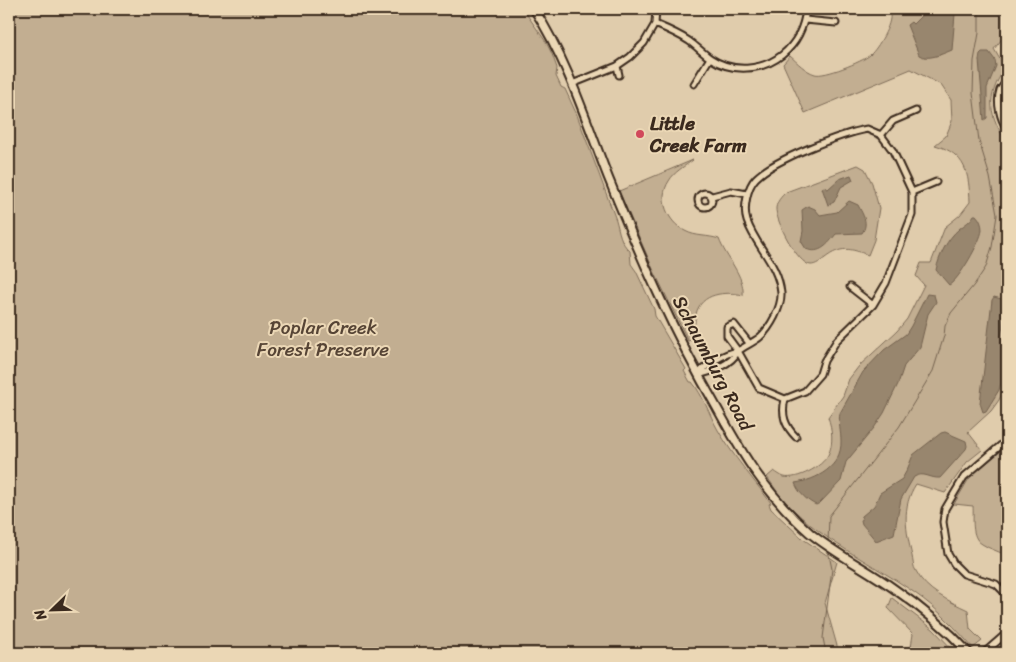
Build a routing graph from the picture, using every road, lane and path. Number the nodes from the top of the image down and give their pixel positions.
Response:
1 (534, 9) edge
2 (656, 9) edge
3 (806, 9) edge
4 (805, 20) junction
5 (836, 23) dead end
6 (655, 24) junction
7 (710, 58) junction
8 (617, 66) junction
9 (619, 75) dead end
10 (1007, 80) edge
11 (572, 84) junction
12 (694, 84) dead end
13 (916, 111) dead end
14 (1007, 129) edge
15 (881, 135) junction
16 (936, 182) dead end
17 (912, 192) junction
18 (747, 194) junction
19 (712, 196) dead end
20 (850, 287) dead end
21 (873, 305) junction
22 (749, 344) junction
23 (738, 352) junction
24 (698, 374) junction
25 (785, 399) junction
26 (796, 437) dead end
27 (1006, 443) edge
28 (1007, 595) edge
29 (1007, 634) edge
30 (969, 653) edge
31 (984, 653) edge

1 - 11 main road, Schaumburg Road
2 - 6 street
3 - 4 street
4 - 5 street
4 - 7 street
6 - 7 street
6 - 8 street
7 - 12 street
8 - 9 street
8 - 11 street
10 - 14 street
11 - 24 main road, Schaumburg Road
13 - 15 street
15 - 17 street
15 - 18 street
16 - 17 street
17 - 21 street
18 - 19 street
18 - 22 street
20 - 21 street
21 - 25 street
22 - 23 street
22 - 23 street
23 - 24 street
23 - 25 street
24 - 30 main road, Schaumburg Road
25 - 26 street
27 - 28 street
29 - 31 street

